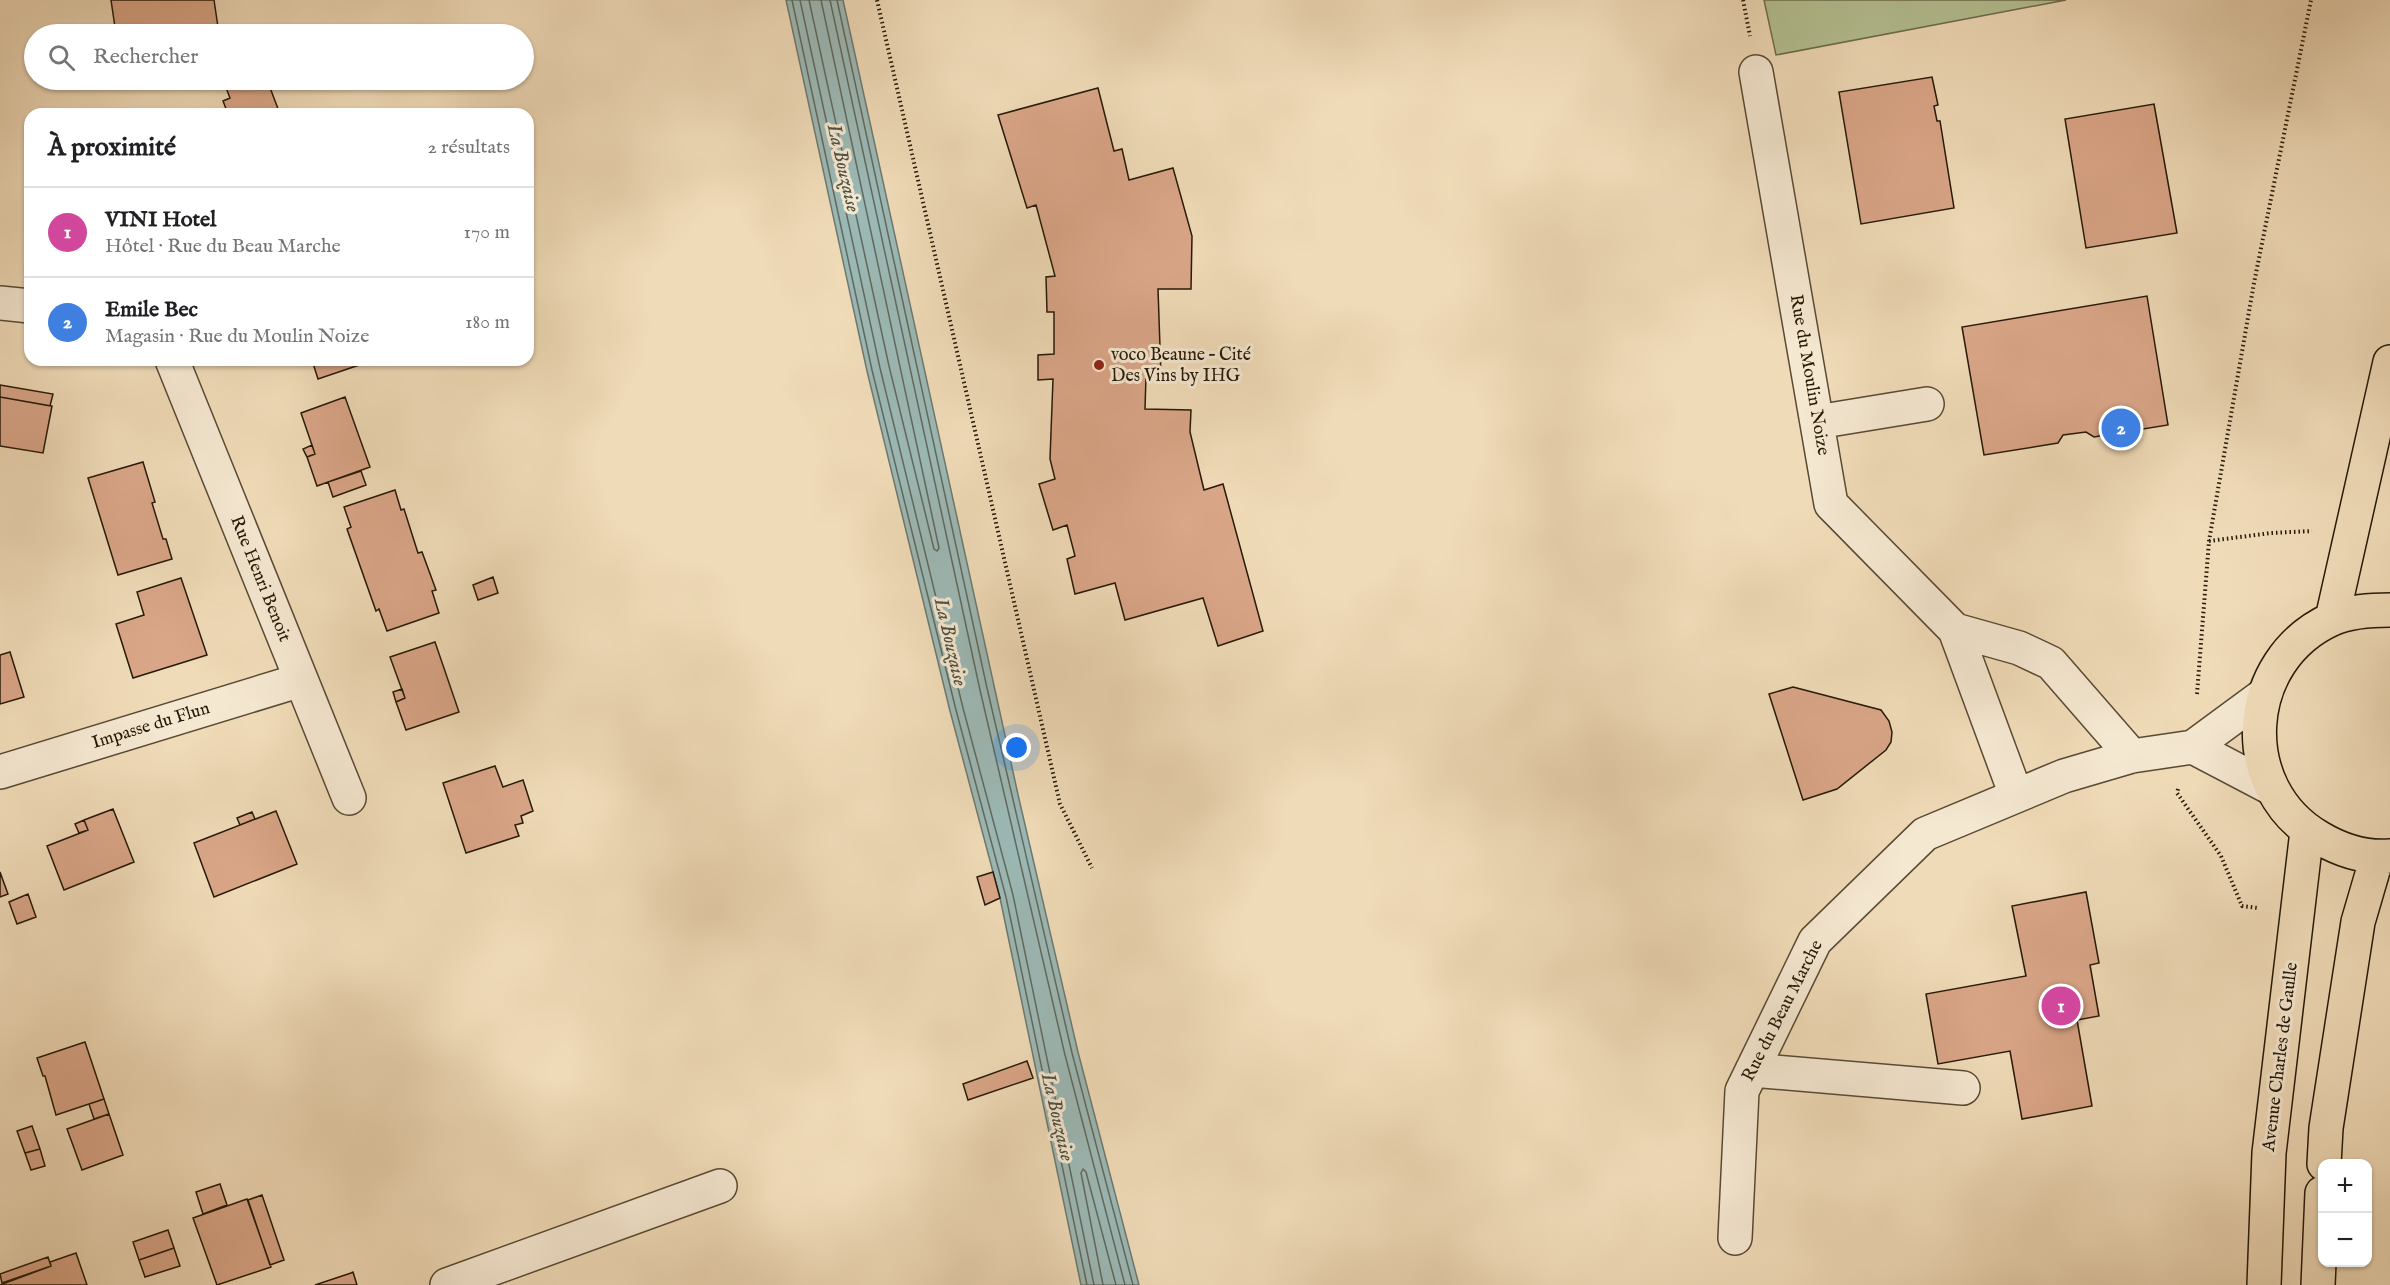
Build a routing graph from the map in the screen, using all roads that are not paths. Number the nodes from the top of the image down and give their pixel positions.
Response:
1 (1756, 72) dead end
2 (0, 303) edge
3 (24, 305) edge
4 (2390, 362) edge
5 (174, 366) edge
6 (1927, 404) dead end
7 (1817, 422) junction
8 (2390, 610) edge
9 (2332, 619) junction
10 (1955, 630) junction
11 (301, 680) junction
12 (2265, 694) junction
13 (2193, 747) junction
14 (2132, 756) junction
15 (0, 772) edge
16 (2271, 788) junction
17 (2016, 795) junction
18 (349, 798) dead end
19 (2307, 831) junction
20 (2384, 856) edge
21 (1752, 1070) junction
22 (1963, 1088) dead end
23 (2324, 1159) edge
24 (720, 1186) dead end
25 (2321, 1213) edge
26 (1735, 1238) dead end
27 (447, 1285) edge
28 (2264, 1285) edge
29 (2318, 1285) edge

1 - 7 street, Rue du Moulin Noize
2 - 3 street
4 - 9 main road
5 - 11 street, Rue Henri Benoit
6 - 7 street
7 - 10 street, Rue du Moulin Noize
8 - 9 main road
9 - 12 main road
10 - 14 street, Rue du Moulin Noize
10 - 17 street, Rue du Moulin Noize
11 - 15 street, Impasse du Flun
11 - 18 street, Rue Henri Benoit
12 - 13 street
12 - 16 main road
13 - 14 street
13 - 16 street
14 - 17 street, Rue du Beau Marche
16 - 19 main road
17 - 21 street, Rue du Beau Marche
19 - 20 main road
19 - 28 main road, Avenue Charles de Gaulle
20 - 23 main road
21 - 22 street
21 - 26 street, Rue du Beau Marche
24 - 27 street
25 - 29 main road

